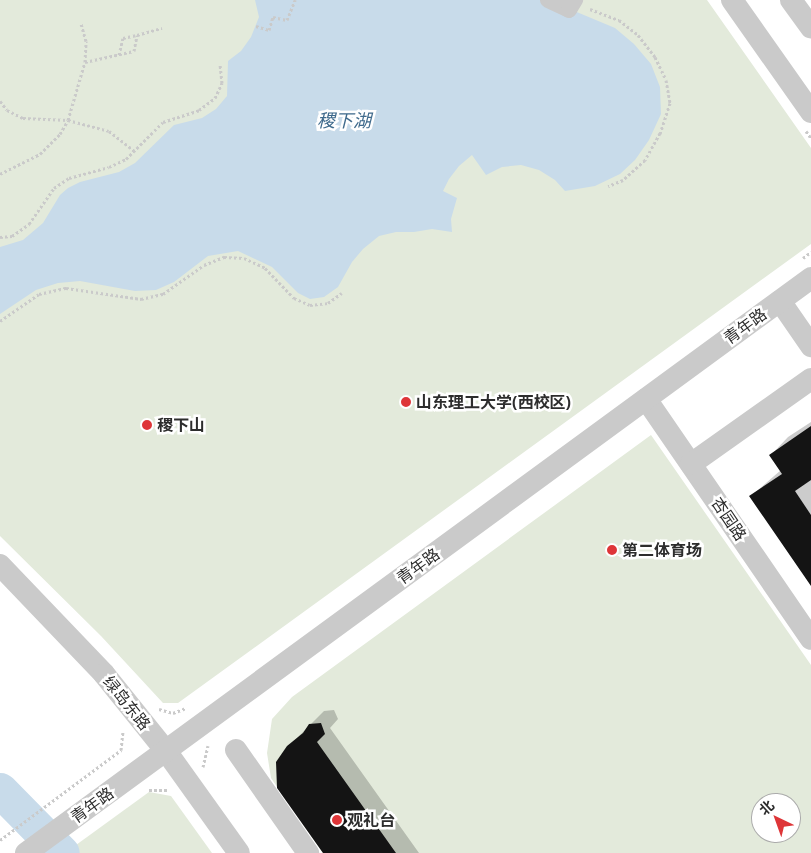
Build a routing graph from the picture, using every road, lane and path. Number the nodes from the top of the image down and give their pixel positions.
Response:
1 (295, 0) edge
2 (548, 0) edge
3 (732, 0) edge
4 (791, 0) edge
5 (574, 2) edge
6 (81, 24) dead end
7 (256, 26) dead end
8 (162, 28) dead end
9 (811, 28) edge
10 (137, 34) junction
11 (119, 55) junction
12 (85, 62) junction
13 (220, 65) dead end
14 (0, 101) edge
15 (811, 112) edge
16 (68, 120) junction
17 (135, 151) junction
18 (0, 174) edge
19 (608, 186) dead end
20 (0, 237) edge
21 (811, 252) edge
22 (803, 271) edge
23 (342, 293) dead end
24 (780, 301) junction
25 (0, 320) edge
26 (811, 346) edge
27 (811, 379) edge
28 (646, 399) junction
29 (691, 464) junction
30 (0, 565) edge
31 (811, 639) edge
32 (153, 702) dead end
33 (193, 703) dead end
34 (122, 724) dead end
35 (208, 745) dead end
36 (236, 750) dead end
37 (166, 751) junction
38 (205, 772) dead end
39 (145, 790) dead end
40 (170, 791) dead end
41 (0, 840) edge
42 (29, 851) edge
43 (239, 853) edge
44 (308, 853) edge

1 - 7 path
2 - 5 street
3 - 15 street
4 - 9 street
5 - 19 path
6 - 12 path
8 - 10 path
10 - 11 path
10 - 11 path
11 - 12 path
12 - 16 path
13 - 17 path
14 - 16 path
16 - 17 path
16 - 18 path
17 - 20 path
21 - 22 path
22 - 24 street, 青年路
23 - 25 path
24 - 26 street
24 - 28 street, 青年路
27 - 29 street
28 - 29 street, 杏园路
28 - 37 street, 青年路
29 - 31 street, 杏园路
30 - 37 street, 绿岛东路
32 - 33 path
34 - 41 path
35 - 38 path
36 - 44 street
37 - 42 street, 青年路
37 - 43 street, 绿岛东路
39 - 40 path

